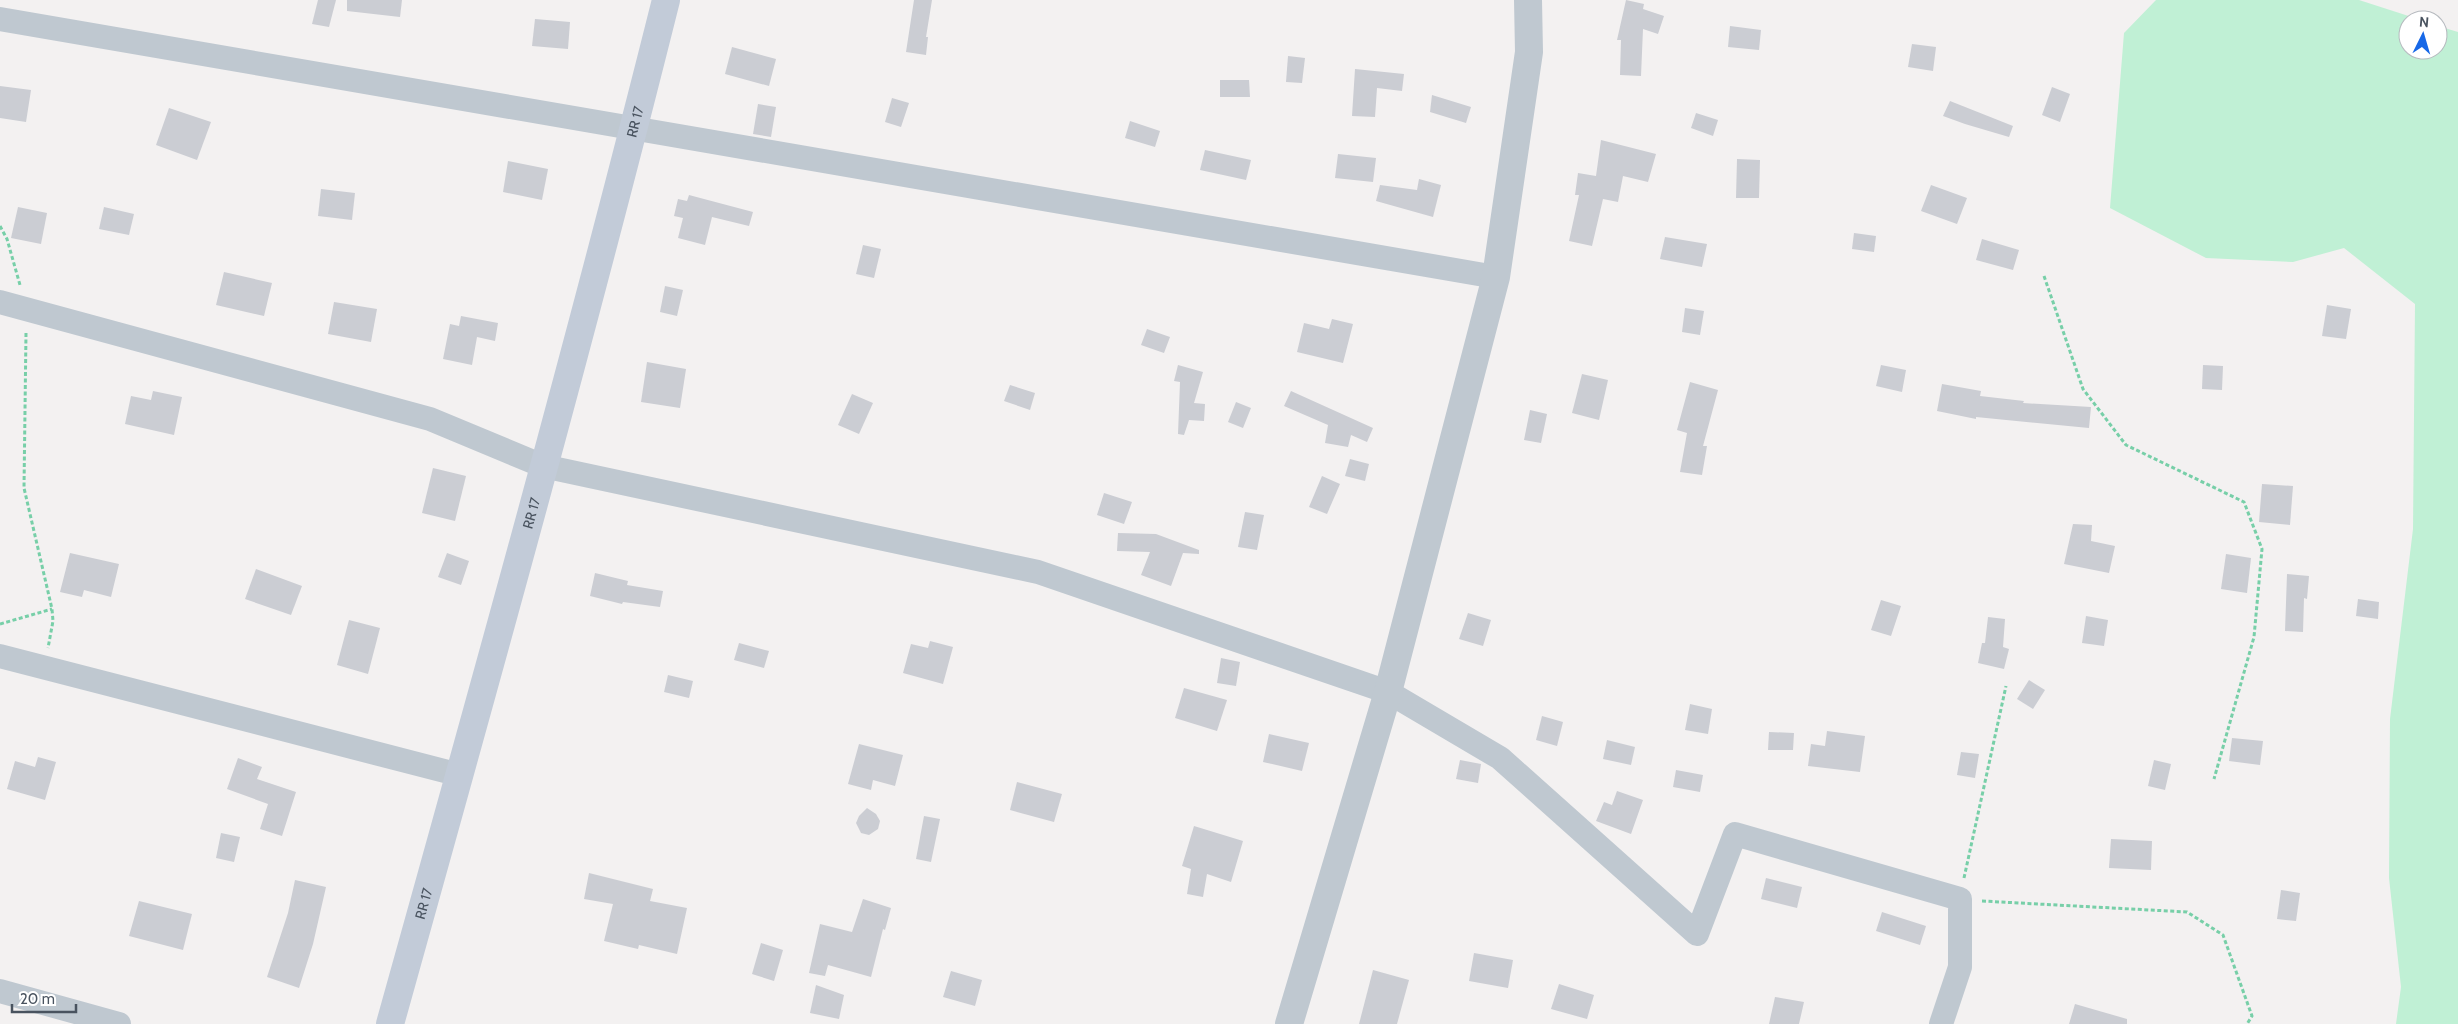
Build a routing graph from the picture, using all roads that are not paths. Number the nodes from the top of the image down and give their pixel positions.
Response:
1 (666, 0) edge
2 (1528, 0) edge
3 (0, 19) edge
4 (634, 128) junction
5 (1496, 277) junction
6 (0, 302) edge
7 (543, 466) junction
8 (0, 656) edge
9 (1388, 692) junction
10 (460, 774) junction
11 (0, 991) edge
12 (119, 1024) edge
13 (390, 1024) edge
14 (1289, 1024) edge
15 (1941, 1024) edge

1 - 4 main road, RR 17 / RR 17
2 - 5 street
3 - 4 street
4 - 5 street
4 - 7 main road, RR 17 / RR 17
5 - 9 street
6 - 7 street
7 - 9 street
7 - 10 main road, RR 17 / RR 17
8 - 10 street
9 - 14 street
9 - 15 street
10 - 13 main road, RR 17 / RR 17
11 - 12 street

